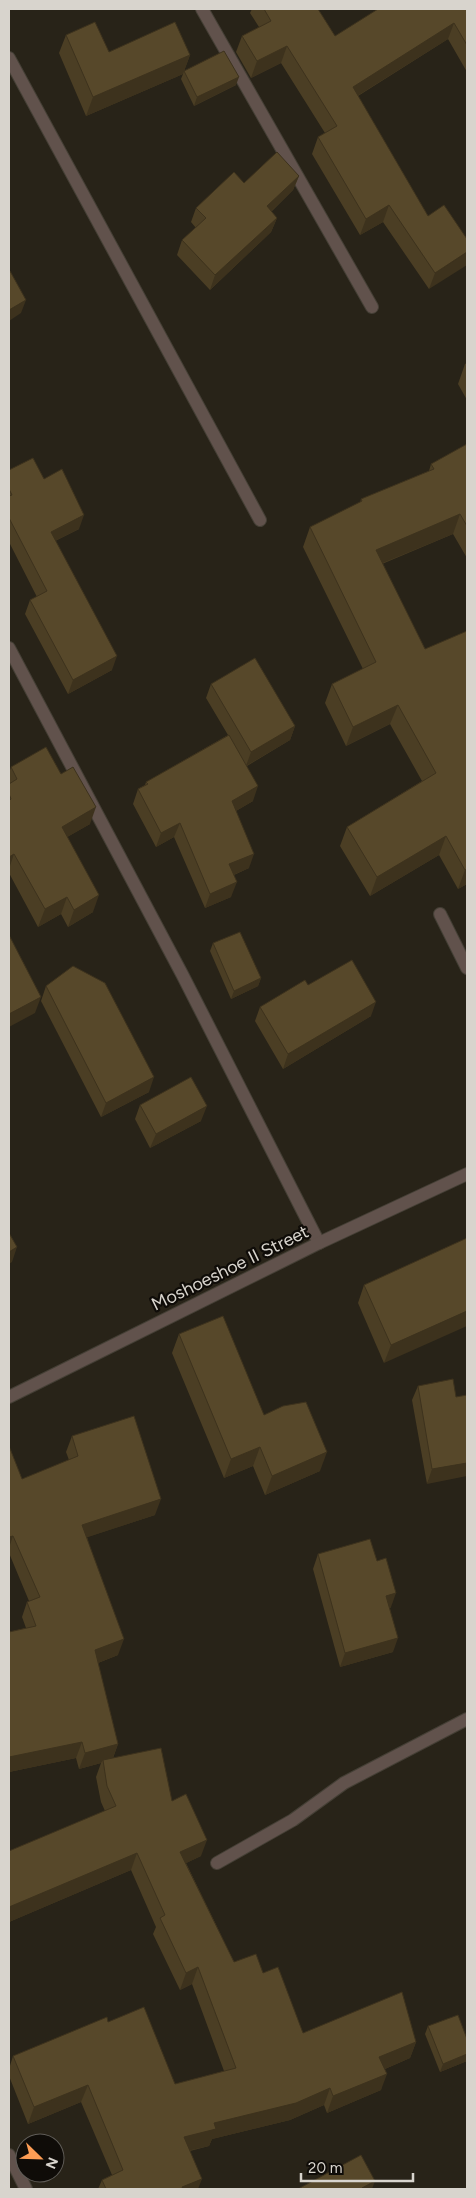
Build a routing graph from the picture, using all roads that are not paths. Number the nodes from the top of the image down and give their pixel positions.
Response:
1 (202, 9) edge
2 (9, 58) edge
3 (372, 307) dead end
4 (260, 520) dead end
5 (9, 648) edge
6 (440, 914) dead end
7 (467, 968) edge
8 (467, 1174) edge
9 (320, 1243) junction
10 (10, 1392) edge
11 (467, 1719) edge
12 (217, 1863) dead end
13 (9, 2155) edge
14 (26, 2189) edge

1 - 3 street
2 - 4 street
5 - 9 street
6 - 7 street
8 - 9 street, Moshoeshoe II Street
9 - 10 street, Moshoeshoe II Street
11 - 12 street
13 - 14 street

